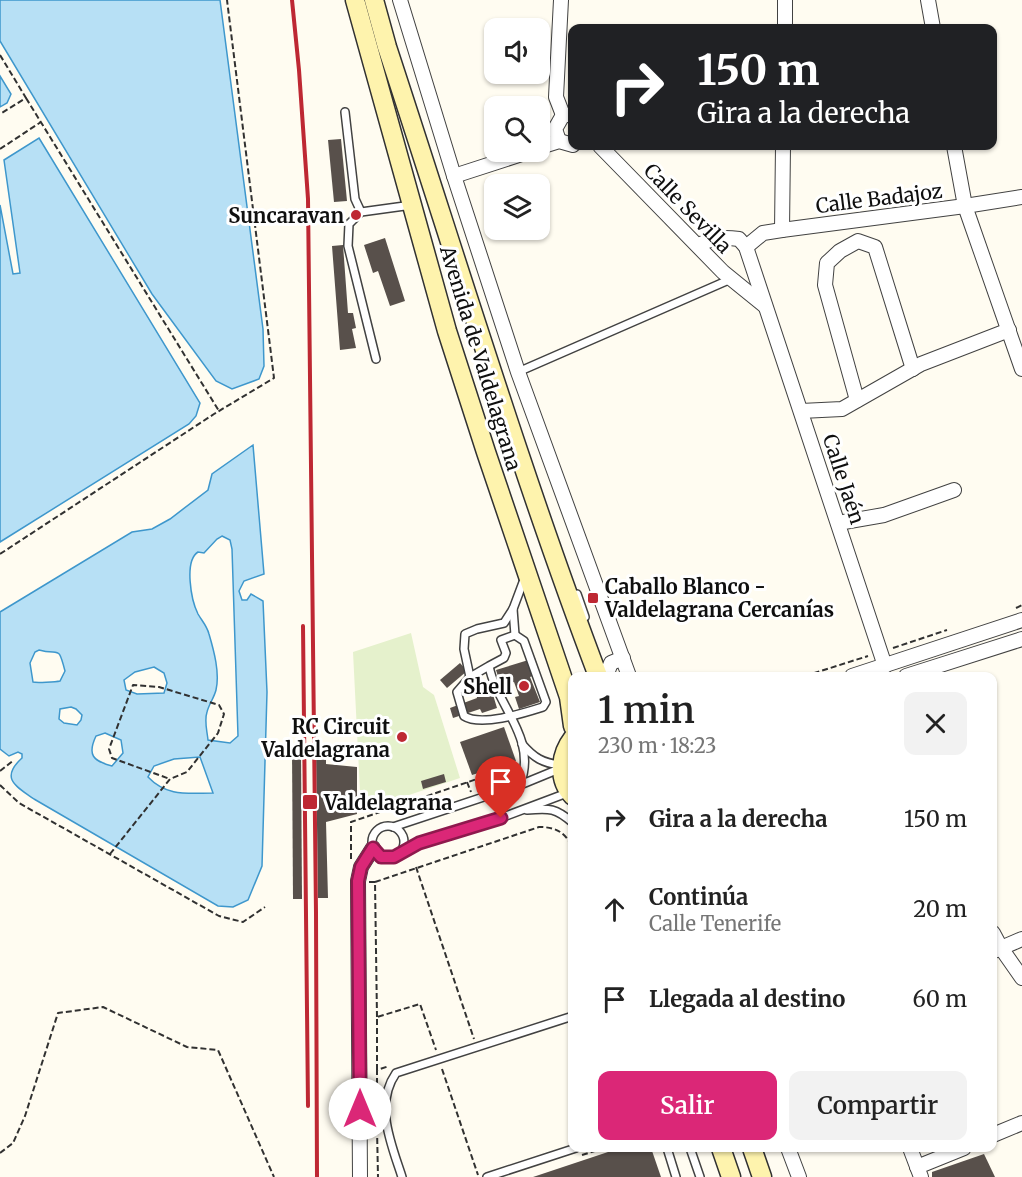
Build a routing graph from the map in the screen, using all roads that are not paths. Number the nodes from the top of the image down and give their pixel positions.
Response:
1 (355, 0) edge
2 (374, 0) edge
3 (400, 0) edge
4 (561, 0) edge
5 (785, 0) edge
6 (928, 0) edge
7 (785, 24) edge
8 (932, 24) edge
9 (566, 39) edge
10 (345, 112) dead end
11 (568, 115) edge
12 (559, 141) junction
13 (568, 143) edge
14 (550, 144) edge
15 (604, 150) edge
16 (783, 150) edge
17 (955, 150) edge
18 (497, 162) edge
19 (454, 176) junction
20 (1022, 196) edge
21 (412, 205) junction
22 (965, 206) junction
23 (361, 213) junction
24 (782, 230) junction
25 (699, 246) junction
26 (746, 247) junction
27 (727, 276) junction
28 (765, 306) junction
29 (1009, 330) junction
30 (376, 359) dead end
31 (914, 369) junction
32 (1022, 369) edge
33 (518, 372) junction
34 (857, 400) junction
35 (801, 411) junction
36 (954, 490) dead end
37 (838, 523) junction
38 (526, 573) junction
39 (513, 609) junction
40 (1022, 620) edge
41 (515, 635) junction
42 (1022, 639) edge
43 (622, 657) junction
44 (883, 659) junction
45 (489, 666) junction
46 (596, 668) edge
47 (607, 672) edge
48 (628, 672) edge
49 (859, 672) edge
50 (919, 672) edge
51 (470, 677) junction
52 (568, 694) edge
53 (511, 715) junction
54 (522, 744) junction
55 (568, 747) edge
56 (562, 767) junction
57 (520, 785) junction
58 (568, 788) edge
59 (568, 795) edge
60 (519, 811) junction
61 (568, 818) edge
62 (393, 827) junction
63 (373, 848) junction
64 (400, 852) junction
65 (1022, 939) edge
66 (997, 950) edge
67 (1022, 978) edge
68 (568, 1018) edge
69 (1022, 1123) edge
70 (997, 1133) edge
71 (568, 1151) edge
72 (668, 1152) edge
73 (691, 1152) edge
74 (723, 1152) edge
75 (753, 1152) edge
76 (790, 1152) edge
77 (912, 1152) edge
78 (956, 1152) edge
79 (919, 1172) edge
80 (360, 1177) edge
81 (402, 1177) edge
82 (487, 1177) edge
83 (676, 1177) edge
84 (700, 1177) edge
85 (732, 1177) edge
86 (762, 1177) edge
87 (799, 1177) edge

1 - 21 main road, Avenida de Valdelagrana
2 - 46 main road, Avenida de Valdelagrana
3 - 19 street
4 - 9 street
5 - 7 street
6 - 8 street
9 - 11 street
10 - 23 lane
11 - 12 street
12 - 13 street
12 - 14 street
15 - 25 street, Calle Sevilla
16 - 24 street
17 - 22 street
18 - 19 street
19 - 33 street
20 - 22 street, Calle Badajoz
21 - 23 lane
21 - 38 main road, Avenida de Valdelagrana
22 - 24 street, Calle Badajoz
22 - 29 street
23 - 30 lane
24 - 26 street, Calle Badajoz
25 - 26 street
25 - 27 street, Calle Sevilla
26 - 28 street, Calle Jaén
27 - 28 street
27 - 33 lane
28 - 35 street, Calle Jaén
29 - 31 street
29 - 32 street
31 - 34 street
31 - 34 street
33 - 43 street
34 - 35 street
35 - 37 street, Calle Jaén
36 - 37 street
37 - 44 street, Calle Jaén
38 - 39 lane
38 - 52 main road, Avenida de Valdelagrana
39 - 41 lane
39 - 51 lane
40 - 44 street
41 - 45 lane
41 - 53 lane
42 - 50 street
43 - 47 street
43 - 48 street
44 - 49 street
45 - 51 lane
45 - 53 lane
51 - 53 lane
53 - 54 lane
54 - 56 lane
54 - 57 lane
55 - 56 main road
56 - 57 lane
56 - 58 main road
57 - 62 lane
59 - 60 lane
60 - 61 lane
60 - 64 lane
62 - 63 lane
62 - 64 lane
63 - 64 lane
63 - 80 street
65 - 66 street
66 - 67 street
68 - 81 lane
69 - 70 street
71 - 82 lane
72 - 83 lane
73 - 84 lane
74 - 85 main road
75 - 86 main road
76 - 87 street
77 - 79 street
78 - 79 street

